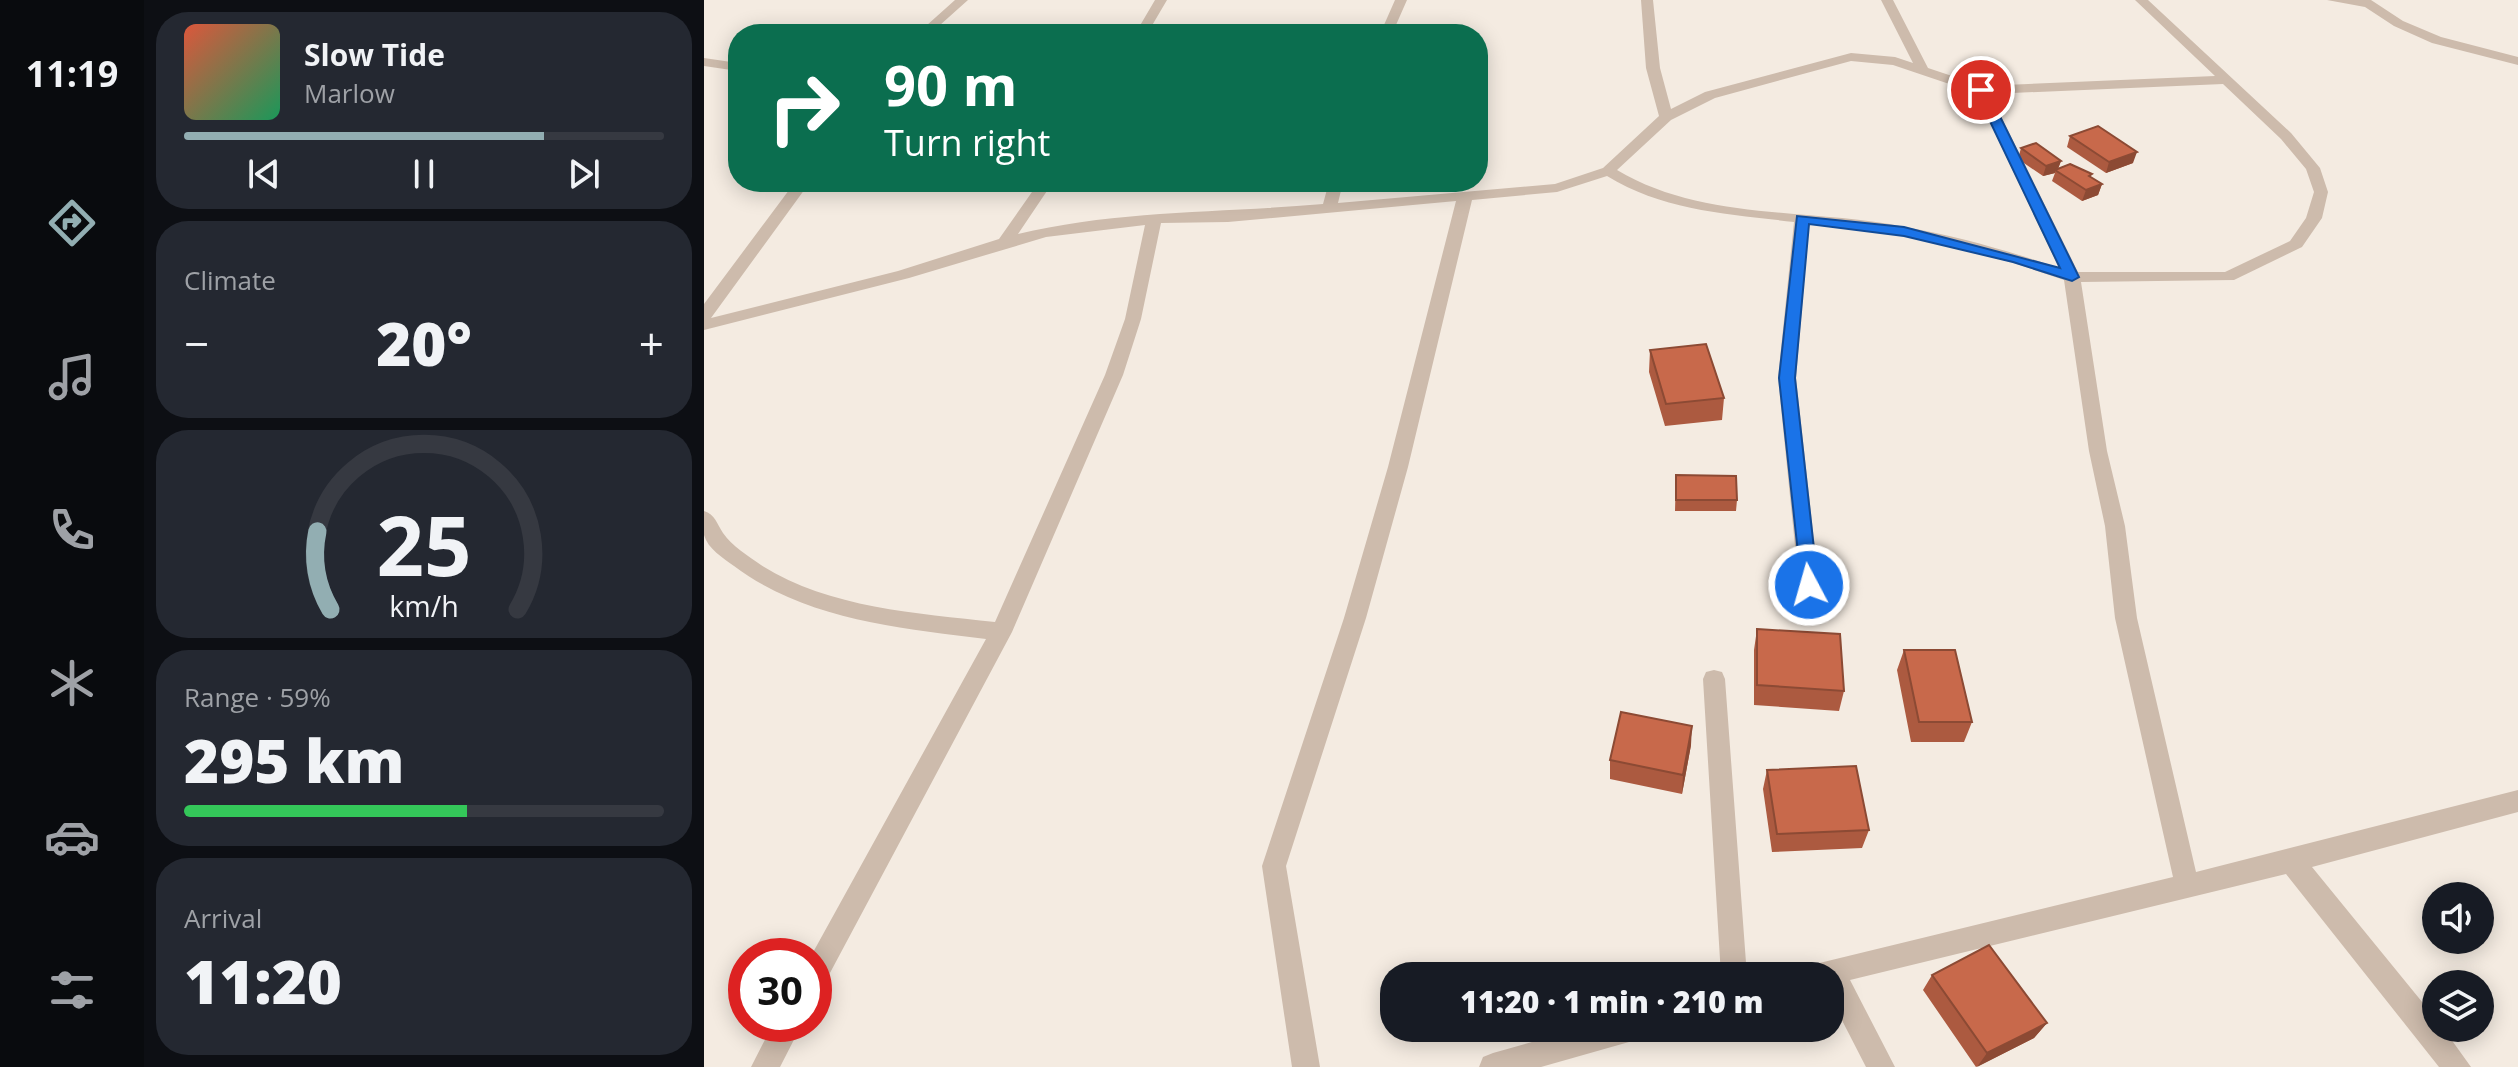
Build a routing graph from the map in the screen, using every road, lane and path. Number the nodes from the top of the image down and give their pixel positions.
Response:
1 (962, 0) edge
2 (1161, 0) edge
3 (1401, 0) edge
4 (1647, 0) edge
5 (1887, 0) edge
6 (2141, 0) edge
7 (2333, 0) edge
8 (2366, 2) edge
9 (934, 24) edge
10 (1147, 24) edge
11 (1390, 24) edge
12 (2518, 61) edge
13 (704, 62) edge
14 (728, 66) edge
15 (1923, 70) junction
16 (2226, 80) junction
17 (1981, 90) junction
18 (1666, 117) junction
19 (1608, 171) junction
20 (796, 192) edge
21 (1039, 192) edge
22 (1333, 192) edge
23 (1465, 196) junction
24 (1329, 208) junction
25 (1154, 219) junction
26 (1802, 219) junction
27 (1005, 242) junction
28 (2072, 277) junction
29 (704, 316) edge
30 (704, 325) edge
31 (704, 518) edge
32 (1809, 585) dead end
33 (1001, 632) junction
34 (1714, 679) dead end
35 (2518, 801) edge
36 (2291, 861) junction
37 (2187, 885) junction
38 (832, 944) edge
39 (1733, 962) edge
40 (1844, 968) edge
41 (1844, 1008) edge
42 (778, 1042) edge
43 (1580, 1042) edge
44 (765, 1067) edge
45 (1306, 1067) edge
46 (1493, 1067) edge
47 (1881, 1067) edge
48 (2457, 1067) edge

1 - 9 street
2 - 10 street
3 - 11 street
4 - 18 street
5 - 15 street
6 - 16 street
7 - 8 street
8 - 12 street
13 - 14 street
15 - 17 street
15 - 18 street
16 - 17 street
16 - 28 street
17 - 28 street
18 - 19 street
19 - 23 street
19 - 26 street
20 - 29 street
21 - 27 street
22 - 24 street
23 - 24 street
23 - 45 street
24 - 25 street
25 - 27 street
25 - 33 street
26 - 28 street
26 - 32 street
27 - 30 street
28 - 37 street
31 - 33 street
33 - 38 street
34 - 39 street
35 - 36 street
36 - 37 street
36 - 48 street
37 - 40 street
41 - 47 street
42 - 44 street
43 - 46 street

